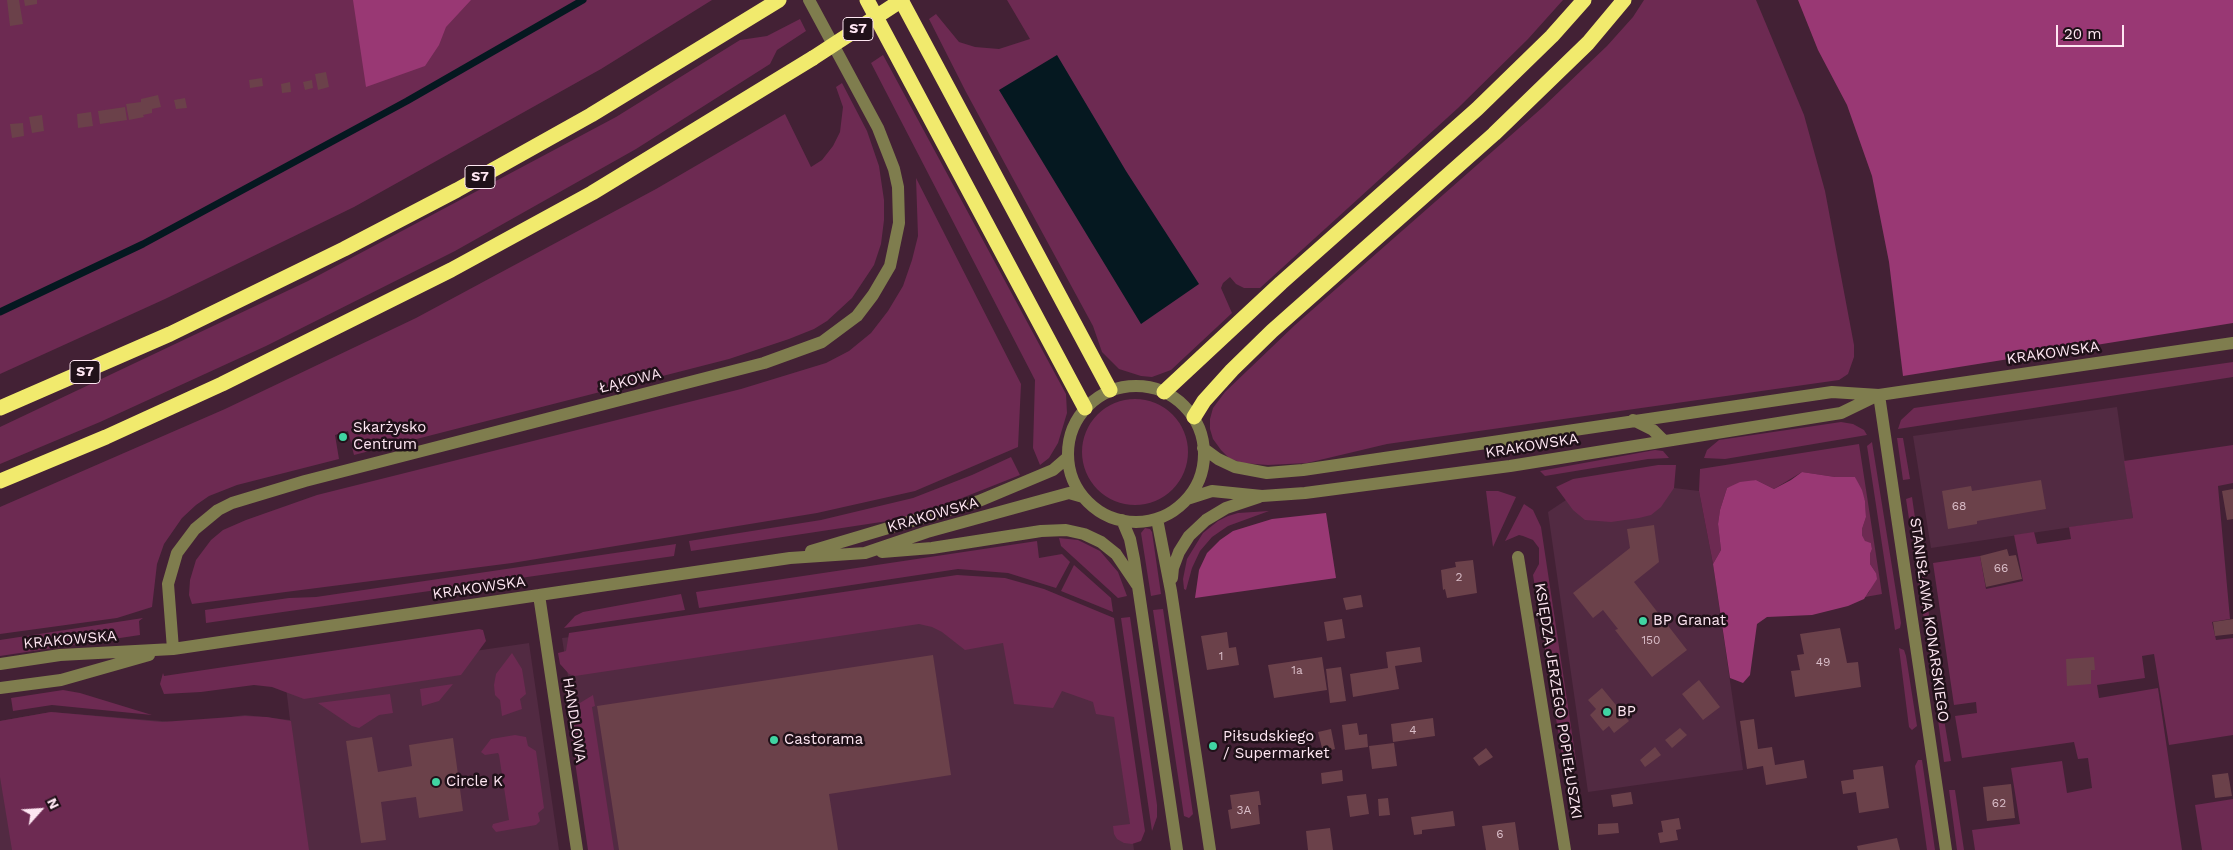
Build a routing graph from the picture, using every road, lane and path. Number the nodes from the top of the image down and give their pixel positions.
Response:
1 (779, 0) edge
2 (809, 0) edge
3 (867, 0) edge
4 (901, 0) edge
5 (1584, 0) edge
6 (1624, 0) edge
7 (2233, 343) edge
8 (1110, 390) junction
9 (1164, 392) junction
10 (1878, 395) junction
11 (0, 408) edge
12 (1085, 408) junction
13 (1194, 418) junction
14 (1633, 420) junction
15 (1664, 441) junction
16 (1204, 448) junction
17 (1068, 457) junction
18 (0, 481) edge
19 (1262, 496) junction
20 (1083, 497) junction
21 (1187, 498) junction
22 (1157, 518) junction
23 (1122, 520) junction
24 (866, 553) junction
25 (1518, 557) dead end
26 (790, 558) junction
27 (1138, 588) junction
28 (1171, 590) junction
29 (539, 595) junction
30 (173, 649) junction
31 (0, 664) edge
32 (0, 688) edge
33 (577, 850) edge
34 (1177, 850) edge
35 (1210, 850) edge
36 (1565, 850) edge
37 (1946, 850) edge

1 - 11 highway, S7
2 - 30 street, ŁĄKOWA
3 - 12 highway
4 - 8 highway
4 - 18 highway, S7, bridge
5 - 9 highway
6 - 13 highway
7 - 10 street, KRAKOWSKA
8 - 9 street
8 - 12 street
9 - 13 street
10 - 14 street, KRAKOWSKA
10 - 15 street, KRAKOWSKA
10 - 37 street, STANISŁAWA KONARSKIEGO
12 - 17 street
13 - 16 street
14 - 15 street
14 - 16 street, KRAKOWSKA
15 - 19 street, KRAKOWSKA
16 - 21 street
17 - 20 street
17 - 26 street, KRAKOWSKA
19 - 21 street, KRAKOWSKA
19 - 28 street
20 - 23 street
20 - 24 street, KRAKOWSKA
21 - 22 street
22 - 23 street
22 - 28 street
23 - 27 street
24 - 26 street, KRAKOWSKA
24 - 27 street
25 - 36 street, KSIĘDZA JERZEGO POPIEŁUSZKI
26 - 29 street, KRAKOWSKA
27 - 34 street
28 - 35 street
29 - 30 street, KRAKOWSKA
29 - 33 street, HANDLOWA
30 - 31 street, KRAKOWSKA
30 - 32 street, KRAKOWSKA

